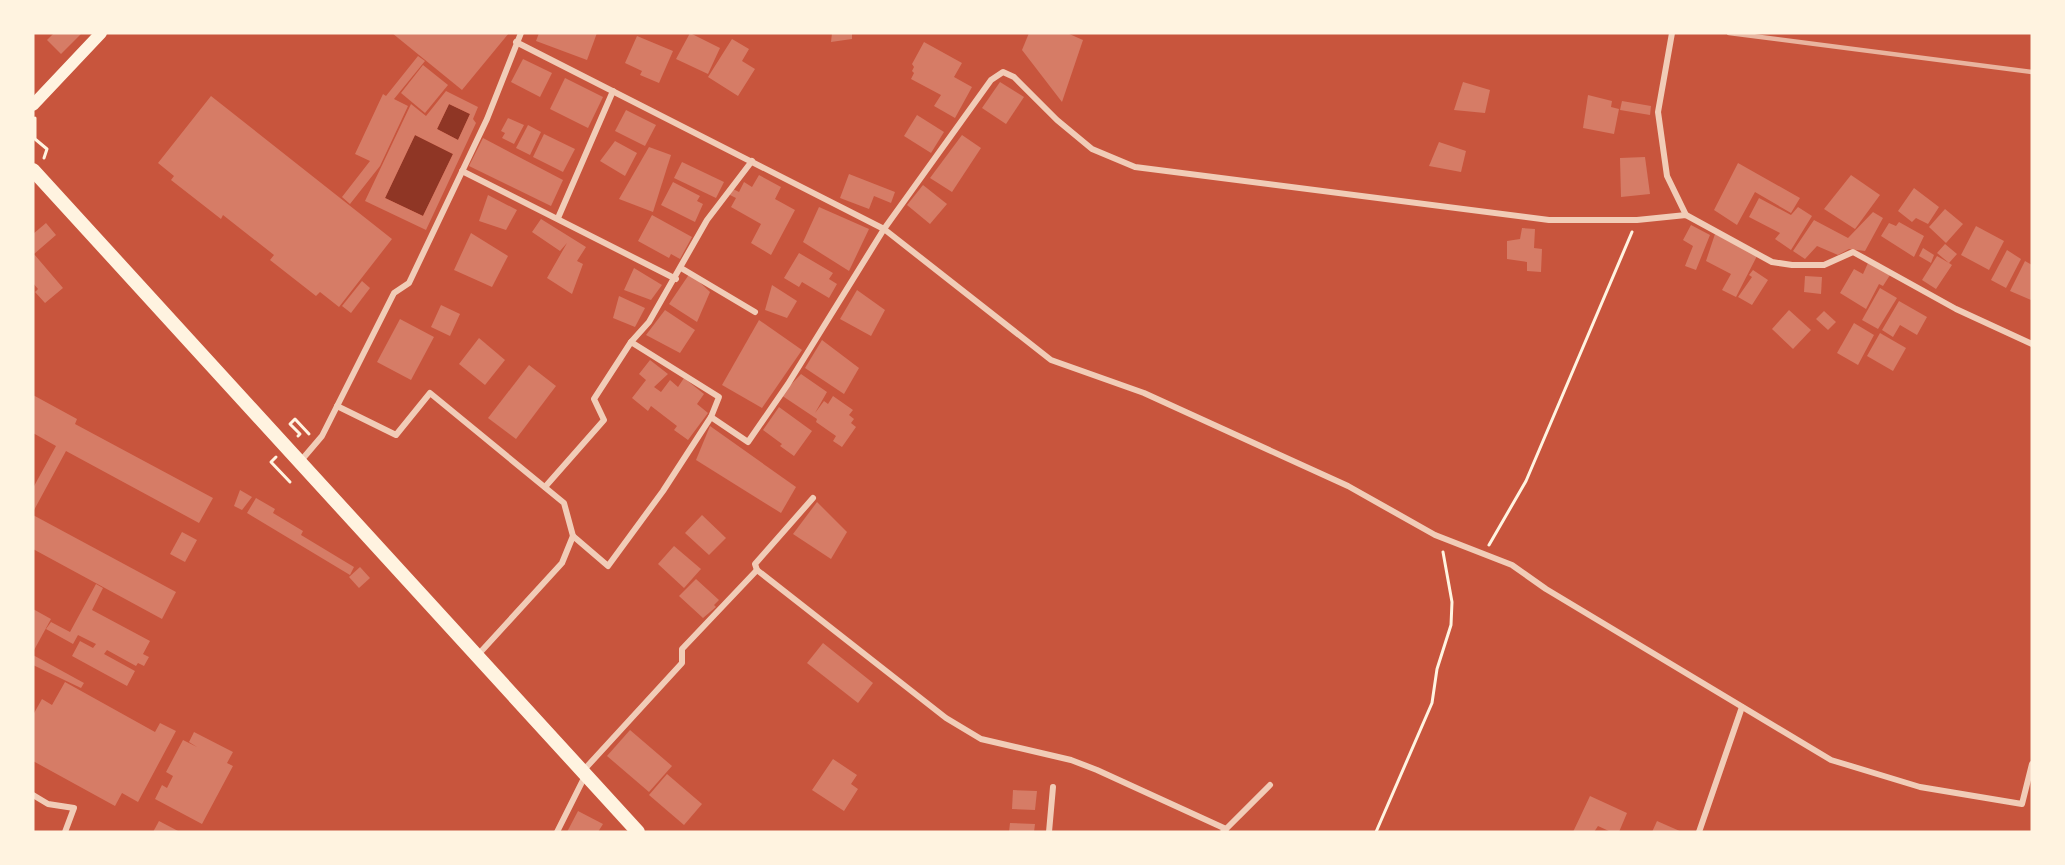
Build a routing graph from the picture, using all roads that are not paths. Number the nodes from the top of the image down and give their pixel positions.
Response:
1 (101, 33) edge
2 (521, 33) edge
3 (1672, 33) edge
4 (516, 42) junction
5 (614, 91) junction
6 (33, 105) edge
7 (752, 161) junction
8 (33, 170) edge
9 (462, 171) junction
10 (1686, 215) junction
11 (558, 218) junction
12 (884, 229) junction
13 (681, 268) junction
14 (675, 279) junction
15 (755, 312) dead end
16 (631, 342) junction
17 (2032, 344) edge
18 (337, 406) junction
19 (711, 417) junction
20 (299, 464) junction
21 (544, 487) junction
22 (813, 498) dead end
23 (573, 536) junction
24 (757, 570) junction
25 (476, 657) junction
26 (1742, 707) junction
27 (2032, 764) edge
28 (583, 774) junction
29 (1270, 785) dead end
30 (1053, 787) dead end
31 (33, 795) edge
32 (1225, 830) edge
33 (65, 832) edge
34 (557, 832) edge
35 (638, 832) edge
36 (1049, 832) edge
37 (1699, 832) edge

1 - 6 main road
2 - 4 street
3 - 10 street
4 - 5 street
4 - 9 street
5 - 7 street
5 - 11 street
7 - 12 street
7 - 13 street
8 - 20 highway
9 - 11 street
9 - 18 street
10 - 12 street
10 - 17 street
11 - 14 street
12 - 19 street
12 - 26 street
13 - 14 street
13 - 15 street
14 - 16 street
16 - 19 street
16 - 21 street
18 - 20 street
18 - 21 street
19 - 23 street
20 - 25 highway
21 - 23 street
22 - 24 street
23 - 25 street
24 - 28 street
24 - 32 street
25 - 28 highway
26 - 27 street
26 - 37 street
28 - 34 street
28 - 35 highway
29 - 32 street
30 - 36 street
31 - 33 street

